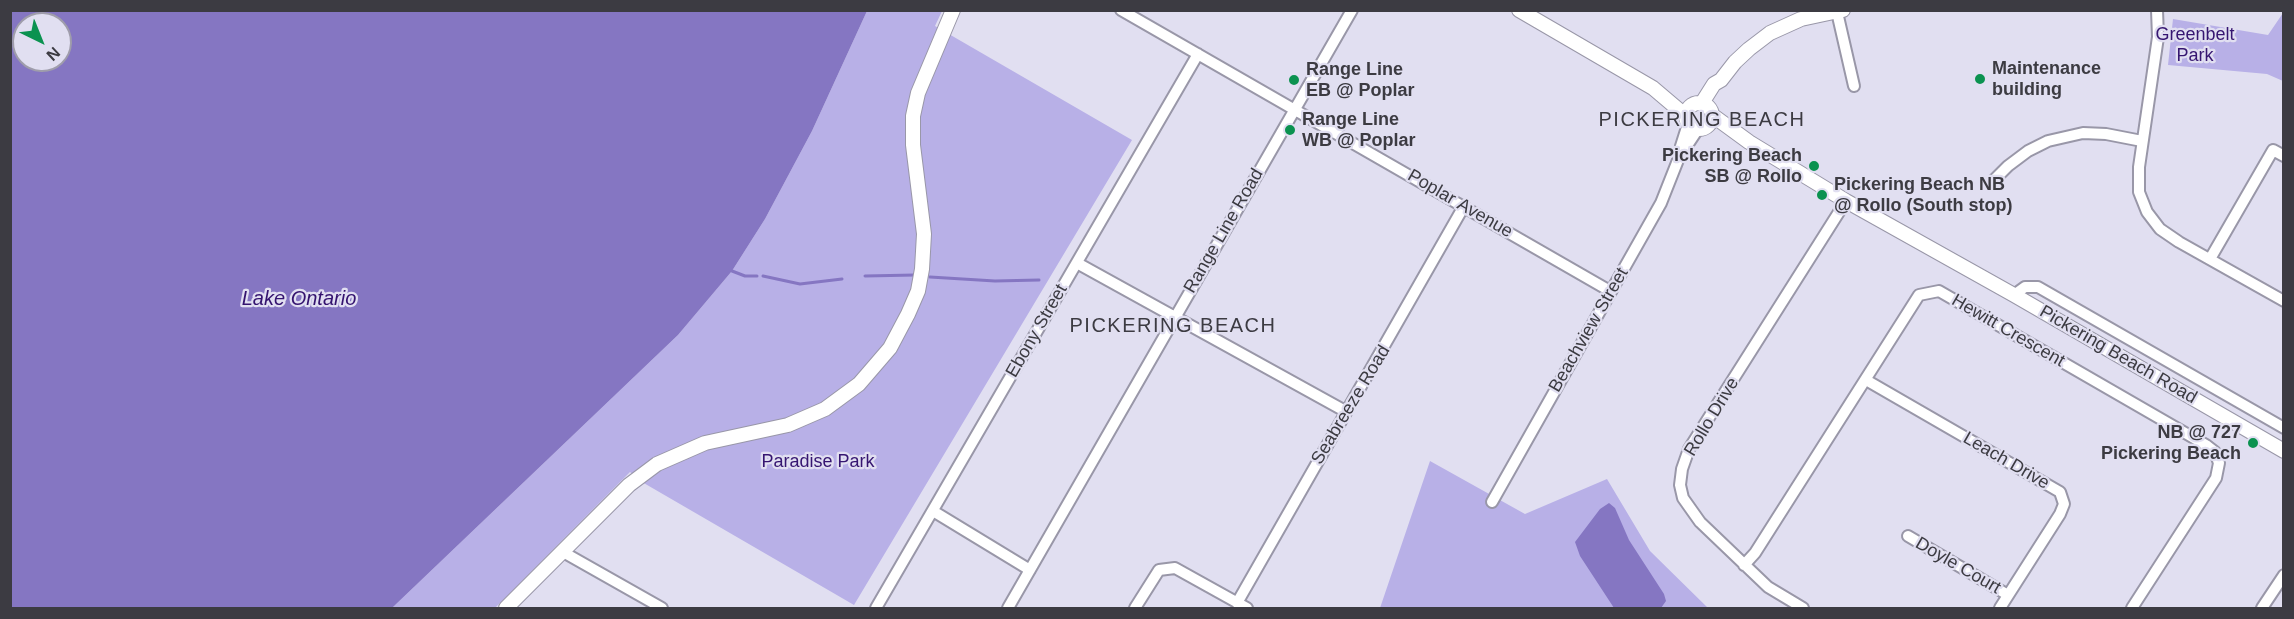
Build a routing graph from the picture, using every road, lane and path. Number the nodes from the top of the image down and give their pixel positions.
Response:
1 (953, 10) edge
2 (1121, 10) edge
3 (1352, 10) edge
4 (1519, 10) edge
5 (2157, 10) edge
6 (1839, 11) edge
7 (1198, 54) junction
8 (1854, 86) dead end
9 (1294, 109) junction
10 (1700, 116) junction
11 (2142, 141) junction
12 (2283, 156) edge
13 (1993, 181) dead end
14 (1846, 201) junction
15 (1464, 206) junction
16 (2210, 259) junction
17 (1077, 263) junction
18 (1610, 291) junction
19 (2014, 295) junction
20 (2283, 301) edge
21 (1175, 317) junction
22 (1866, 380) junction
23 (1345, 411) junction
24 (2283, 428) edge
25 (2283, 451) edge
26 (1492, 502) dead end
27 (933, 511) junction
28 (1908, 537) dead end
29 (563, 552) junction
30 (1744, 565) junction
31 (1030, 570) junction
32 (2283, 575) edge
33 (2008, 595) junction
34 (1242, 606) edge
35 (506, 609) edge
36 (662, 609) edge
37 (876, 609) edge
38 (1008, 609) edge
39 (1135, 609) edge
40 (1803, 609) edge
41 (2000, 609) edge
42 (2132, 609) edge
43 (2262, 609) edge

1 - 29 street
2 - 7 street, Poplar Avenue
3 - 9 street, Range Line Road
4 - 10 street, Pickering Beach Road
5 - 11 street
6 - 8 street
6 - 10 street
7 - 9 street, Poplar Avenue
7 - 17 street, Ebony Street
9 - 15 street, Poplar Avenue
9 - 21 street, Range Line Road
10 - 14 street, Pickering Beach Road
10 - 18 street, Beachview Street
11 - 13 street
11 - 16 street
12 - 16 street
14 - 19 street, Pickering Beach Road
14 - 30 street, Rollo Drive
15 - 18 street, Poplar Avenue
15 - 23 street, Seabreeze Road
16 - 20 street
17 - 21 street
17 - 27 street, Ebony Street
18 - 26 street, Beachview Street
19 - 24 street, Pickering Beach Road
19 - 25 street, Pickering Beach Road
21 - 23 street
21 - 31 street, Range Line Road
22 - 30 street, Hewitt Crescent
22 - 33 street, Leach Drive
22 - 42 street, Hewitt Crescent
23 - 34 street, Seabreeze Road
27 - 31 street
27 - 37 street, Ebony Street
28 - 33 street, Doyle Court
29 - 35 street
29 - 36 street
30 - 40 street, Rollo Drive
31 - 38 street, Range Line Road
32 - 43 street
33 - 41 street, Leach Drive
34 - 39 street

